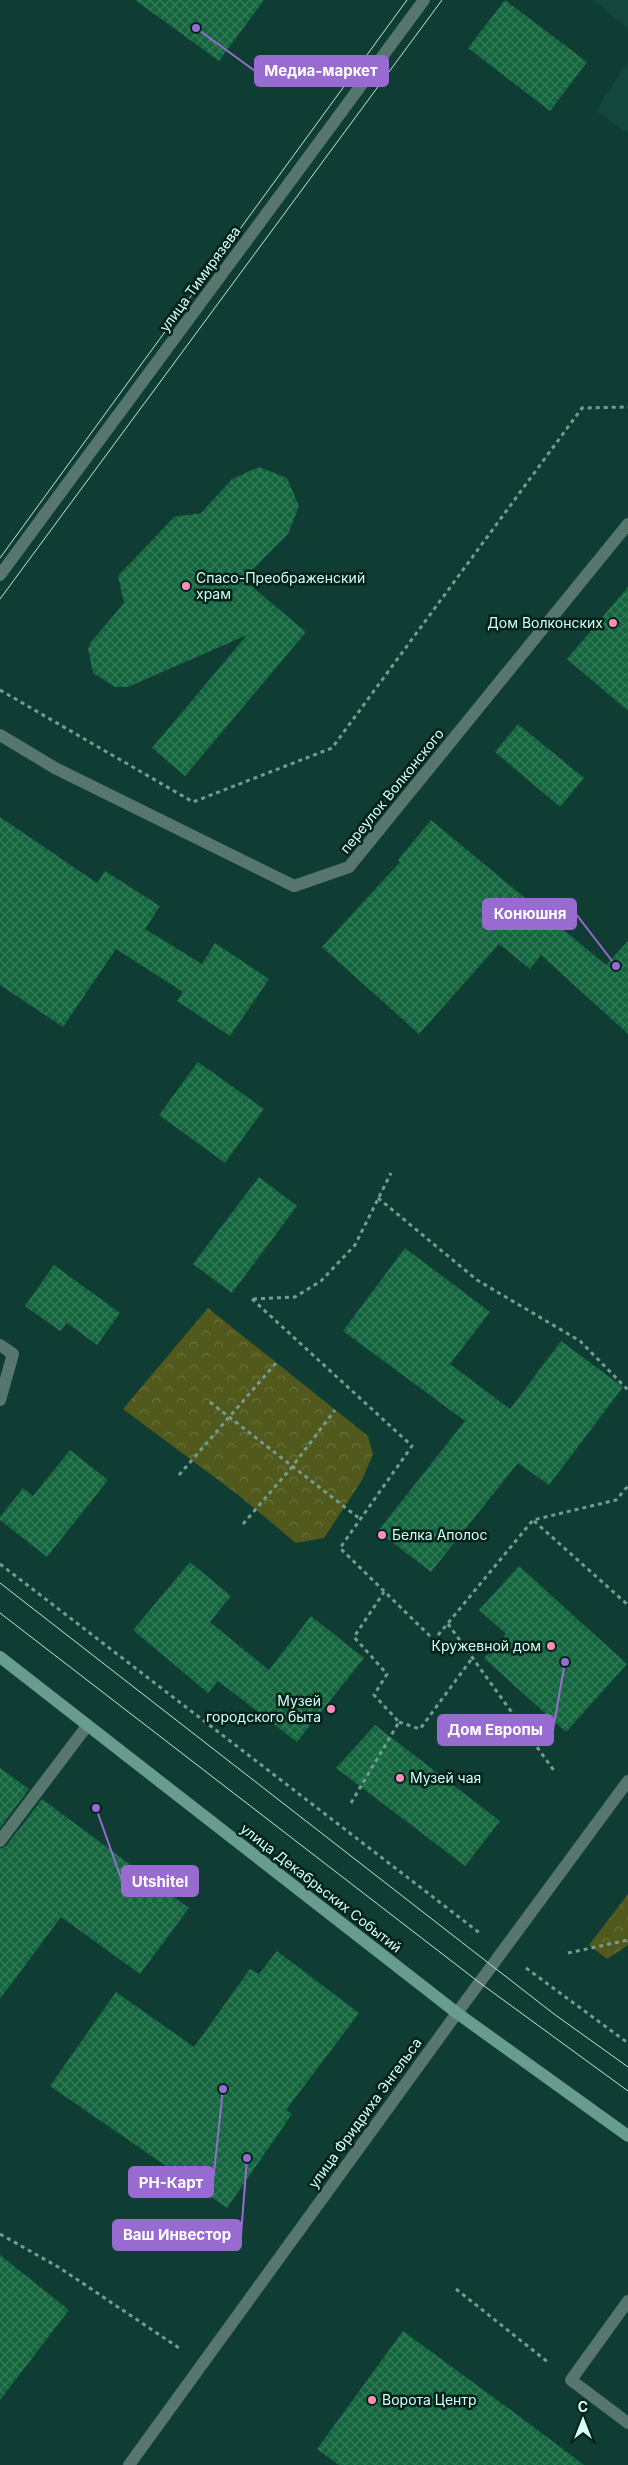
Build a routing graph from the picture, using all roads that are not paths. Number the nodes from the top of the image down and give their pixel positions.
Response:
1 (424, 0) edge
2 (628, 524) edge
3 (0, 575) edge
4 (0, 735) edge
5 (0, 1345) edge
6 (0, 1400) edge
7 (0, 1658) edge
8 (87, 1726) junction
9 (628, 1781) edge
10 (0, 1841) edge
11 (457, 2013) junction
12 (628, 2136) edge
13 (628, 2301) edge
14 (628, 2423) edge
15 (129, 2465) edge

1 - 3 street, улица Тимирязева
2 - 4 street, переулок Волконского
5 - 6 street
7 - 8 main road, улица Декабрьских Событий
8 - 10 street
8 - 11 main road, улица Декабрьских Событий
9 - 11 street, улица Фридриха Энгельса
11 - 12 main road, улица Декабрьских Событий
11 - 15 street, улица Фридриха Энгельса
13 - 14 street

